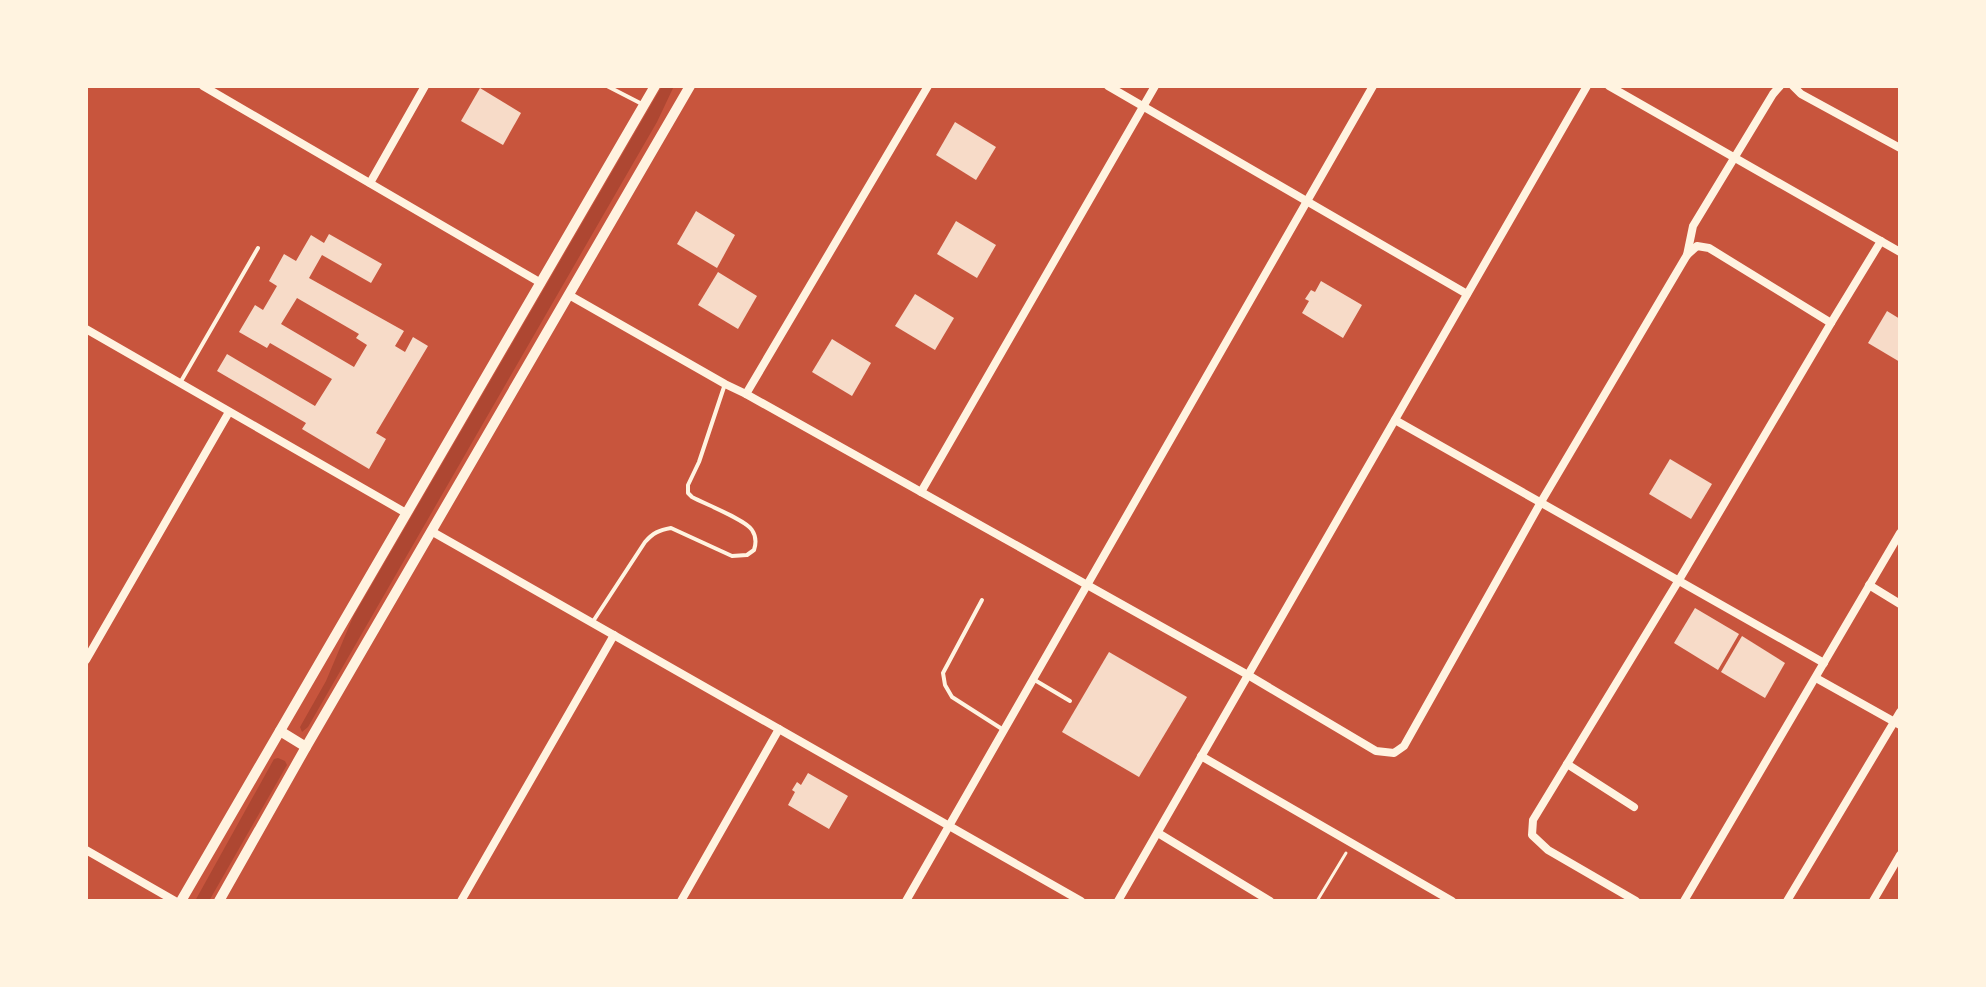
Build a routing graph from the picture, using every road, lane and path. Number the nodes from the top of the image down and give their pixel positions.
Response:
1 (203, 86) edge
2 (425, 86) edge
3 (607, 86) edge
4 (655, 86) edge
5 (690, 86) edge
6 (928, 86) edge
7 (1108, 86) edge
8 (1155, 86) edge
9 (1373, 86) edge
10 (1587, 86) edge
11 (1609, 86) edge
12 (1780, 86) edge
13 (1793, 86) edge
14 (644, 106) junction
15 (1144, 107) junction
16 (1900, 148) edge
17 (1735, 158) junction
18 (370, 183) junction
19 (1307, 201) junction
20 (1881, 241) junction
21 (258, 248) dead end
22 (1900, 252) edge
23 (1687, 255) junction
24 (541, 283) junction
25 (1467, 294) junction
26 (569, 295) junction
27 (1831, 323) junction
28 (86, 329) edge
29 (180, 383) junction
30 (725, 384) junction
31 (746, 394) junction
32 (229, 412) junction
33 (1395, 420) junction
34 (921, 492) junction
35 (1541, 502) junction
36 (406, 513) junction
37 (431, 531) junction
38 (1900, 533) edge
39 (1679, 580) junction
40 (1087, 585) junction
41 (1869, 585) junction
42 (982, 600) dead end
43 (1900, 604) edge
44 (592, 623) junction
45 (614, 635) junction
46 (86, 660) edge
47 (1824, 663) junction
48 (1248, 675) junction
49 (1816, 678) junction
50 (1033, 679) junction
51 (1070, 701) dead end
52 (1900, 712) edge
53 (1897, 724) edge
54 (779, 729) junction
55 (1004, 730) junction
56 (280, 731) junction
57 (306, 747) junction
58 (1201, 756) junction
59 (1567, 764) junction
60 (1634, 807) dead end
61 (949, 826) junction
62 (1158, 833) junction
63 (1352, 843) junction
64 (86, 850) edge
65 (1900, 855) edge
66 (178, 901) edge
67 (219, 901) edge
68 (461, 901) edge
69 (681, 901) edge
70 (906, 901) edge
71 (1081, 901) edge
72 (1118, 901) edge
73 (1270, 901) edge
74 (1317, 901) edge
75 (1452, 901) edge
76 (1636, 901) edge
77 (1684, 901) edge
78 (1787, 901) edge
79 (1873, 901) edge

1 - 18 street
2 - 18 street
3 - 14 lane
4 - 14 street
5 - 26 street
6 - 31 street
7 - 15 street
8 - 15 street
9 - 19 street
10 - 25 street
11 - 17 street
12 - 17 street
13 - 16 street
14 - 24 street
15 - 19 street
15 - 34 street
17 - 20 street
17 - 23 street
18 - 24 street
19 - 25 street
19 - 40 street
20 - 22 street
20 - 27 street
21 - 29 lane
23 - 27 street
23 - 35 street
24 - 36 street
25 - 33 street
26 - 30 street
26 - 37 street
27 - 39 street
28 - 29 street
29 - 32 street
30 - 31 street
30 - 44 lane
31 - 34 street
32 - 36 street
32 - 46 street
33 - 35 street
33 - 48 street
34 - 40 street
35 - 39 street
35 - 48 street
36 - 56 street
37 - 44 street
37 - 57 street
38 - 41 street
39 - 47 street
39 - 59 street
40 - 48 street
40 - 50 street
41 - 43 street
41 - 47 street
42 - 55 lane
44 - 45 street
45 - 54 street
45 - 68 street
47 - 49 street
48 - 58 street
49 - 53 street
49 - 77 street
50 - 51 lane
50 - 55 street
52 - 53 street
53 - 78 street
54 - 61 street
54 - 69 street
55 - 61 street
56 - 57 street
56 - 66 street
57 - 67 street
58 - 62 street
58 - 63 street
59 - 60 street
59 - 76 street
61 - 70 street
61 - 71 street
62 - 72 street
62 - 73 street
63 - 74 path
63 - 75 street
64 - 66 street
65 - 79 street

